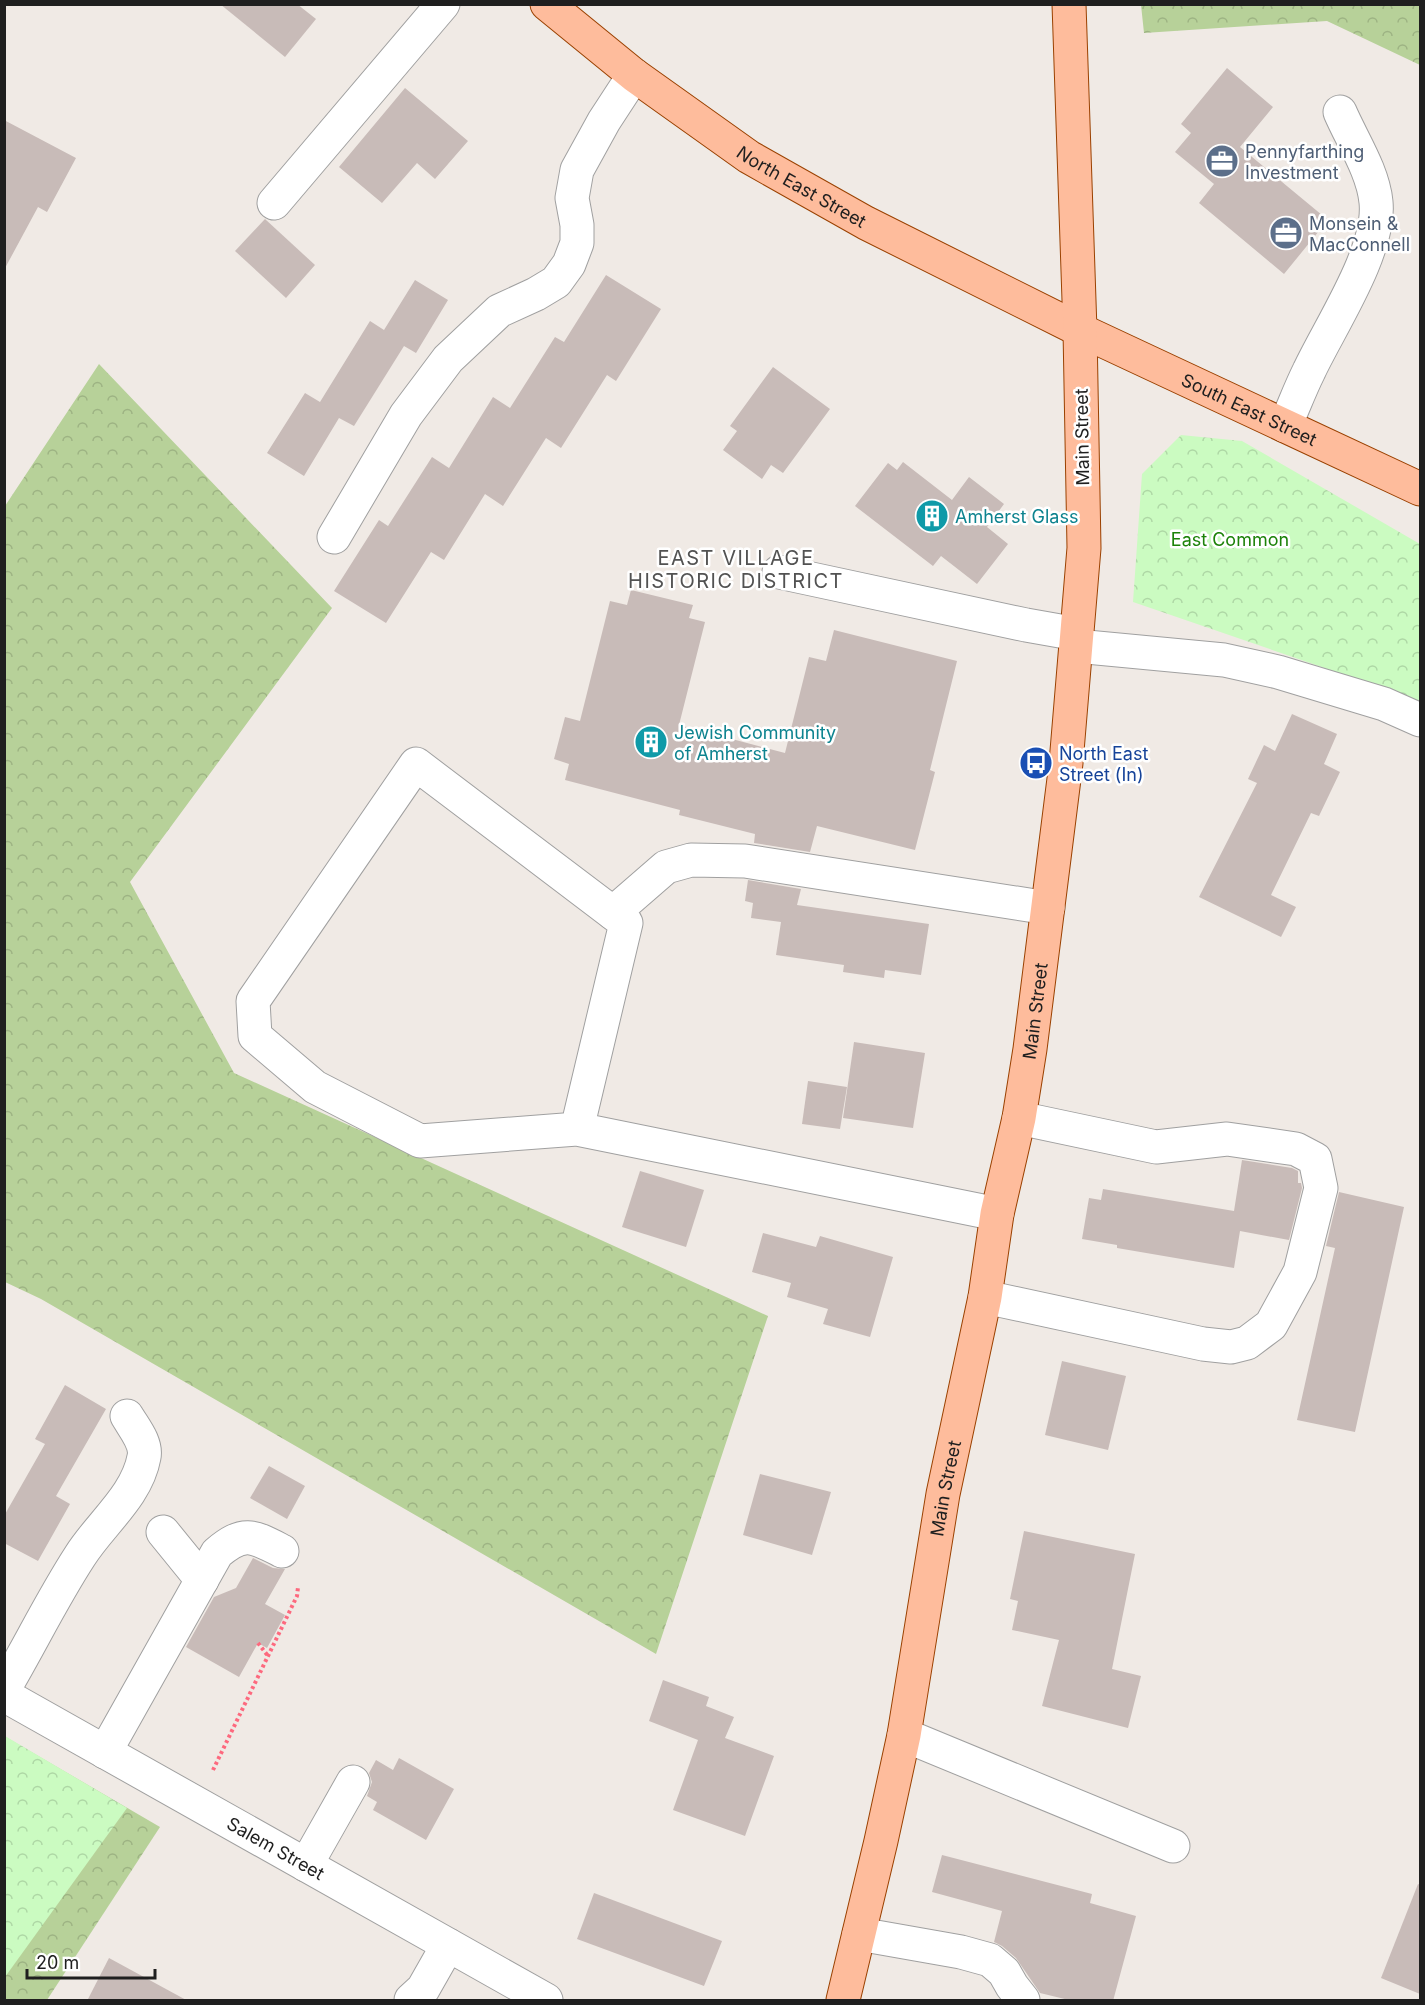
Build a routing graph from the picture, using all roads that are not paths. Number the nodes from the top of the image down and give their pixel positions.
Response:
1 (443, 4) edge
2 (547, 4) edge
3 (1069, 4) edge
4 (634, 75) junction
5 (1340, 112) dead end
6 (274, 203) dead end
7 (1080, 330) junction
8 (1285, 426) junction
9 (1420, 489) edge
10 (334, 537) dead end
11 (778, 572) dead end
12 (1076, 640) junction
13 (1420, 720) edge
14 (1048, 908) junction
15 (613, 913) junction
16 (1019, 1118) junction
17 (577, 1129) junction
18 (997, 1214) junction
19 (985, 1297) junction
20 (126, 1416) dead end
21 (163, 1532) dead end
22 (282, 1551) road end
23 (202, 1580) junction
24 (4, 1689) edge
25 (4, 1695) edge
26 (904, 1735) junction
27 (105, 1752) junction
28 (353, 1782) dead end
29 (1173, 1846) dead end
30 (306, 1865) junction
31 (858, 1934) junction
32 (448, 1945) junction
33 (411, 2001) edge
34 (546, 2001) edge
35 (843, 2001) edge
36 (1023, 2001) edge

1 - 6 street
2 - 4 main road, North East Street
3 - 7 main road, Main Street
4 - 7 main road, North East Street
4 - 10 street
5 - 8 street
7 - 8 main road, South East Street
7 - 12 main road, Main Street
8 - 9 main road, South East Street
11 - 12 street
12 - 13 street
12 - 14 main road, Main Street
14 - 15 street
14 - 16 main road, Main Street
15 - 17 street
15 - 17 street
16 - 18 main road, Main Street
16 - 19 street
17 - 18 street
18 - 19 main road, Main Street
19 - 26 main road, Main Street
20 - 24 street
21 - 23 street
22 - 23 street
23 - 27 street
25 - 27 street, Salem Street
26 - 29 street
26 - 31 main road, Main Street
27 - 30 street, Salem Street
28 - 30 street
30 - 32 street, Salem Street
31 - 35 main road, Main Street
31 - 36 street
32 - 33 street
32 - 34 street, Salem Street

